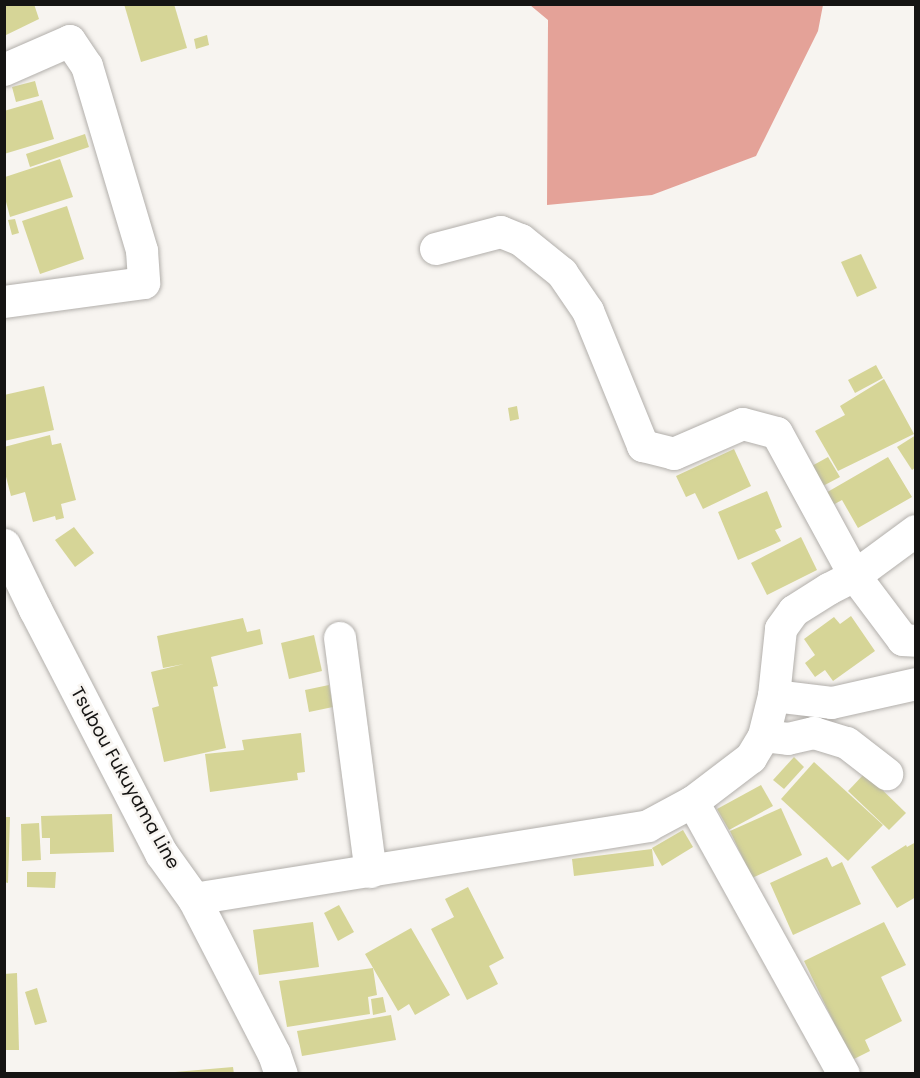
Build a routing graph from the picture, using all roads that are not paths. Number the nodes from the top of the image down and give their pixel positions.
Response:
1 (4, 70) edge
2 (436, 249) dead end
3 (4, 302) edge
4 (915, 531) edge
5 (4, 545) edge
6 (855, 576) junction
7 (340, 638) dead end
8 (915, 641) edge
9 (915, 684) edge
10 (774, 696) junction
11 (765, 736) junction
12 (887, 774) dead end
13 (693, 802) junction
14 (371, 872) junction
15 (194, 899) junction
16 (281, 1074) edge
17 (844, 1074) edge

1 - 3 street
2 - 6 street
4 - 6 street
5 - 15 main road, Tsubou Fukuyama Line
6 - 8 street
6 - 10 street
7 - 14 street
9 - 10 street
10 - 11 street
11 - 12 street
11 - 13 street
13 - 14 street
13 - 17 street
14 - 15 street
15 - 16 main road, Tsubou Fukuyama Line

